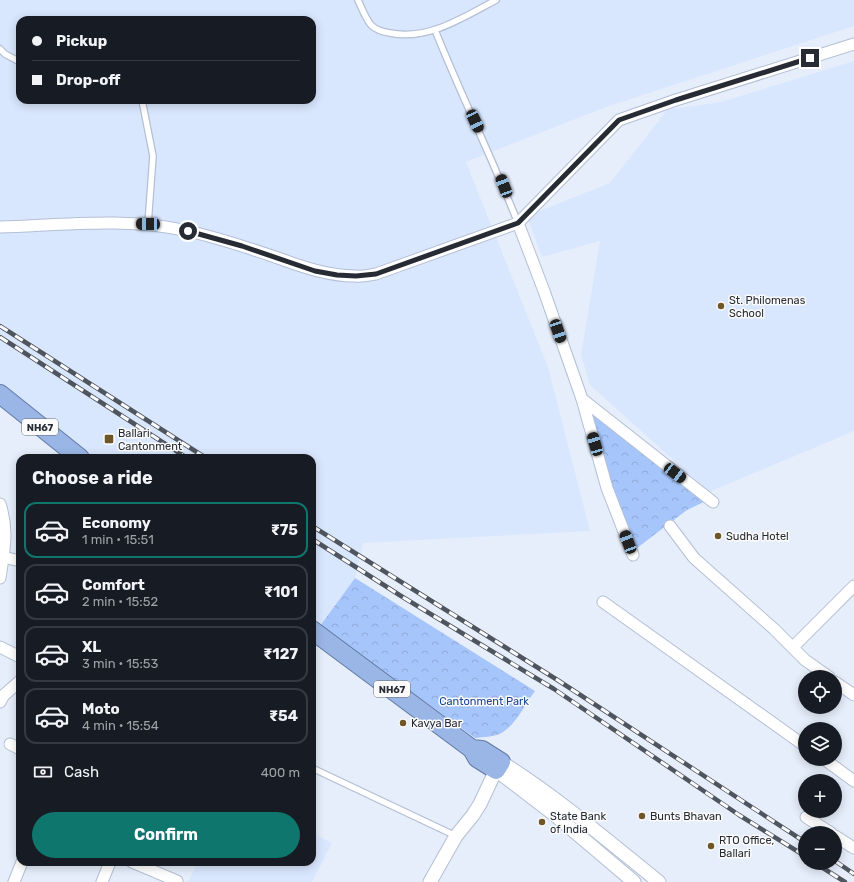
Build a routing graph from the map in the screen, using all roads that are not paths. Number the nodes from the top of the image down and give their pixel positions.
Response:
1 (358, 0) edge
2 (496, 0) edge
3 (435, 30) junction
4 (854, 44) edge
5 (0, 49) edge
6 (16, 60) edge
7 (143, 104) edge
8 (518, 223) junction
9 (148, 224) junction
10 (0, 227) edge
11 (0, 394) edge
12 (582, 399) junction
13 (75, 454) edge
14 (713, 502) dead end
15 (0, 504) edge
16 (670, 526) dead end
17 (632, 555) dead end
18 (3, 557) junction
19 (16, 560) edge
20 (0, 578) edge
21 (854, 586) edge
22 (603, 602) dead end
23 (316, 633) edge
24 (0, 647) edge
25 (793, 647) junction
26 (16, 654) edge
27 (819, 670) edge
28 (16, 684) edge
29 (842, 687) edge
30 (854, 696) edge
31 (0, 702) edge
32 (798, 741) edge
33 (499, 766) junction
34 (834, 766) edge
35 (316, 770) edge
36 (854, 780) edge
37 (808, 818) edge
38 (820, 826) edge
39 (456, 836) junction
40 (842, 840) edge
41 (854, 848) edge
42 (20, 866) edge
43 (108, 866) edge
44 (141, 866) edge
45 (177, 881) dead end
46 (14, 882) edge
47 (102, 882) edge
48 (430, 882) edge
49 (634, 882) edge
50 (659, 882) edge

1 - 3 lane
2 - 3 lane
3 - 8 lane
4 - 8 street
5 - 6 lane
7 - 9 lane
8 - 9 street
8 - 12 street
9 - 10 street
11 - 13 highway, NH67
12 - 14 street
12 - 17 street
15 - 18 street
16 - 25 street
18 - 19 street
18 - 20 street
21 - 25 street
22 - 32 street
23 - 33 highway, NH67
24 - 26 street
25 - 27 street
28 - 31 street
29 - 30 street
33 - 39 street
33 - 49 street
33 - 50 street
34 - 36 street
35 - 39 lane
37 - 38 street
39 - 48 street
40 - 41 street
42 - 46 street
43 - 47 street
44 - 45 street

